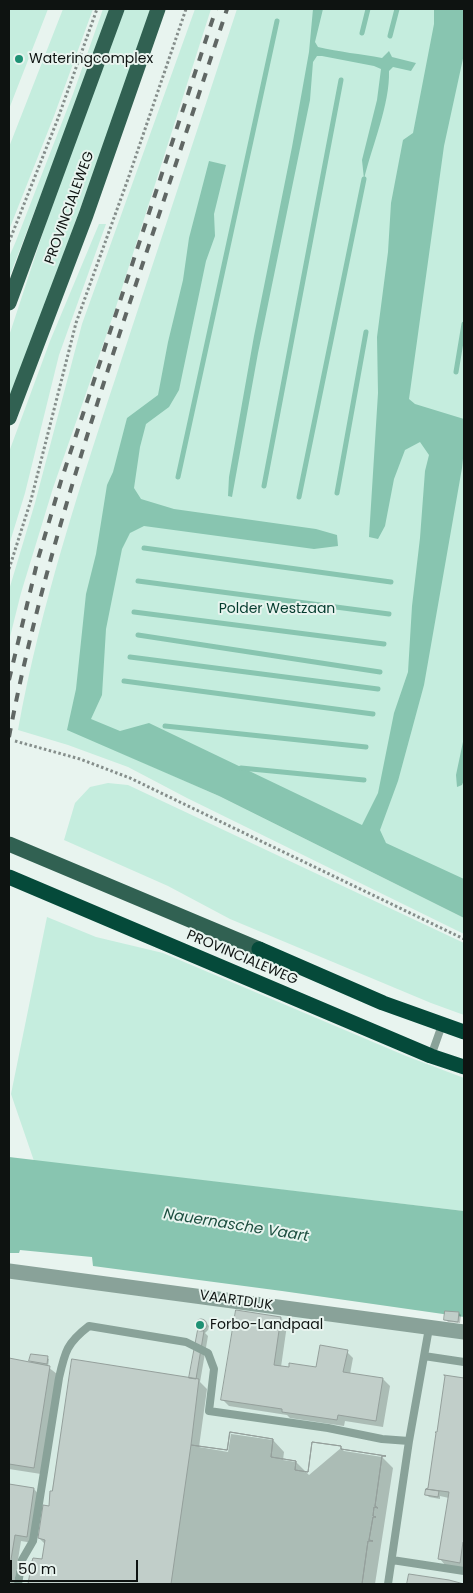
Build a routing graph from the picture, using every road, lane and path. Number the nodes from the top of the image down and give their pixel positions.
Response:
1 (97, 9) edge
2 (117, 9) edge
3 (158, 9) edge
4 (186, 9) edge
5 (9, 242) edge
6 (9, 303) edge
7 (9, 418) edge
8 (9, 568) edge
9 (15, 741) dead end
10 (9, 844) edge
11 (9, 876) edge
12 (464, 939) edge
13 (259, 950) joint
14 (442, 1025) junction
15 (464, 1032) edge
16 (431, 1056) junction
17 (464, 1067) edge
18 (9, 1270) edge
19 (429, 1328) junction
20 (464, 1332) edge
21 (424, 1356) junction
22 (464, 1362) edge
23 (409, 1442) junction
24 (392, 1560) junction
25 (464, 1571) edge
26 (18, 1584) edge
27 (388, 1584) edge

1 - 5 path
2 - 6 main road, PROVINCIALEWEG
3 - 7 main road, PROVINCIALEWEG
4 - 8 path
9 - 12 path
10 - 13 main road, PROVINCIALEWEG
11 - 16 highway, PROVINCIALEWEG
13 - 14 highway, PROVINCIALEWEG
14 - 15 highway, PROVINCIALEWEG
14 - 16 lane
16 - 17 highway, PROVINCIALEWEG
18 - 19 street, VAARTDIJK
19 - 20 street, VAARTDIJK
19 - 21 lane
21 - 22 lane
21 - 23 lane
23 - 24 lane
23 - 26 lane
24 - 25 lane
24 - 27 lane

